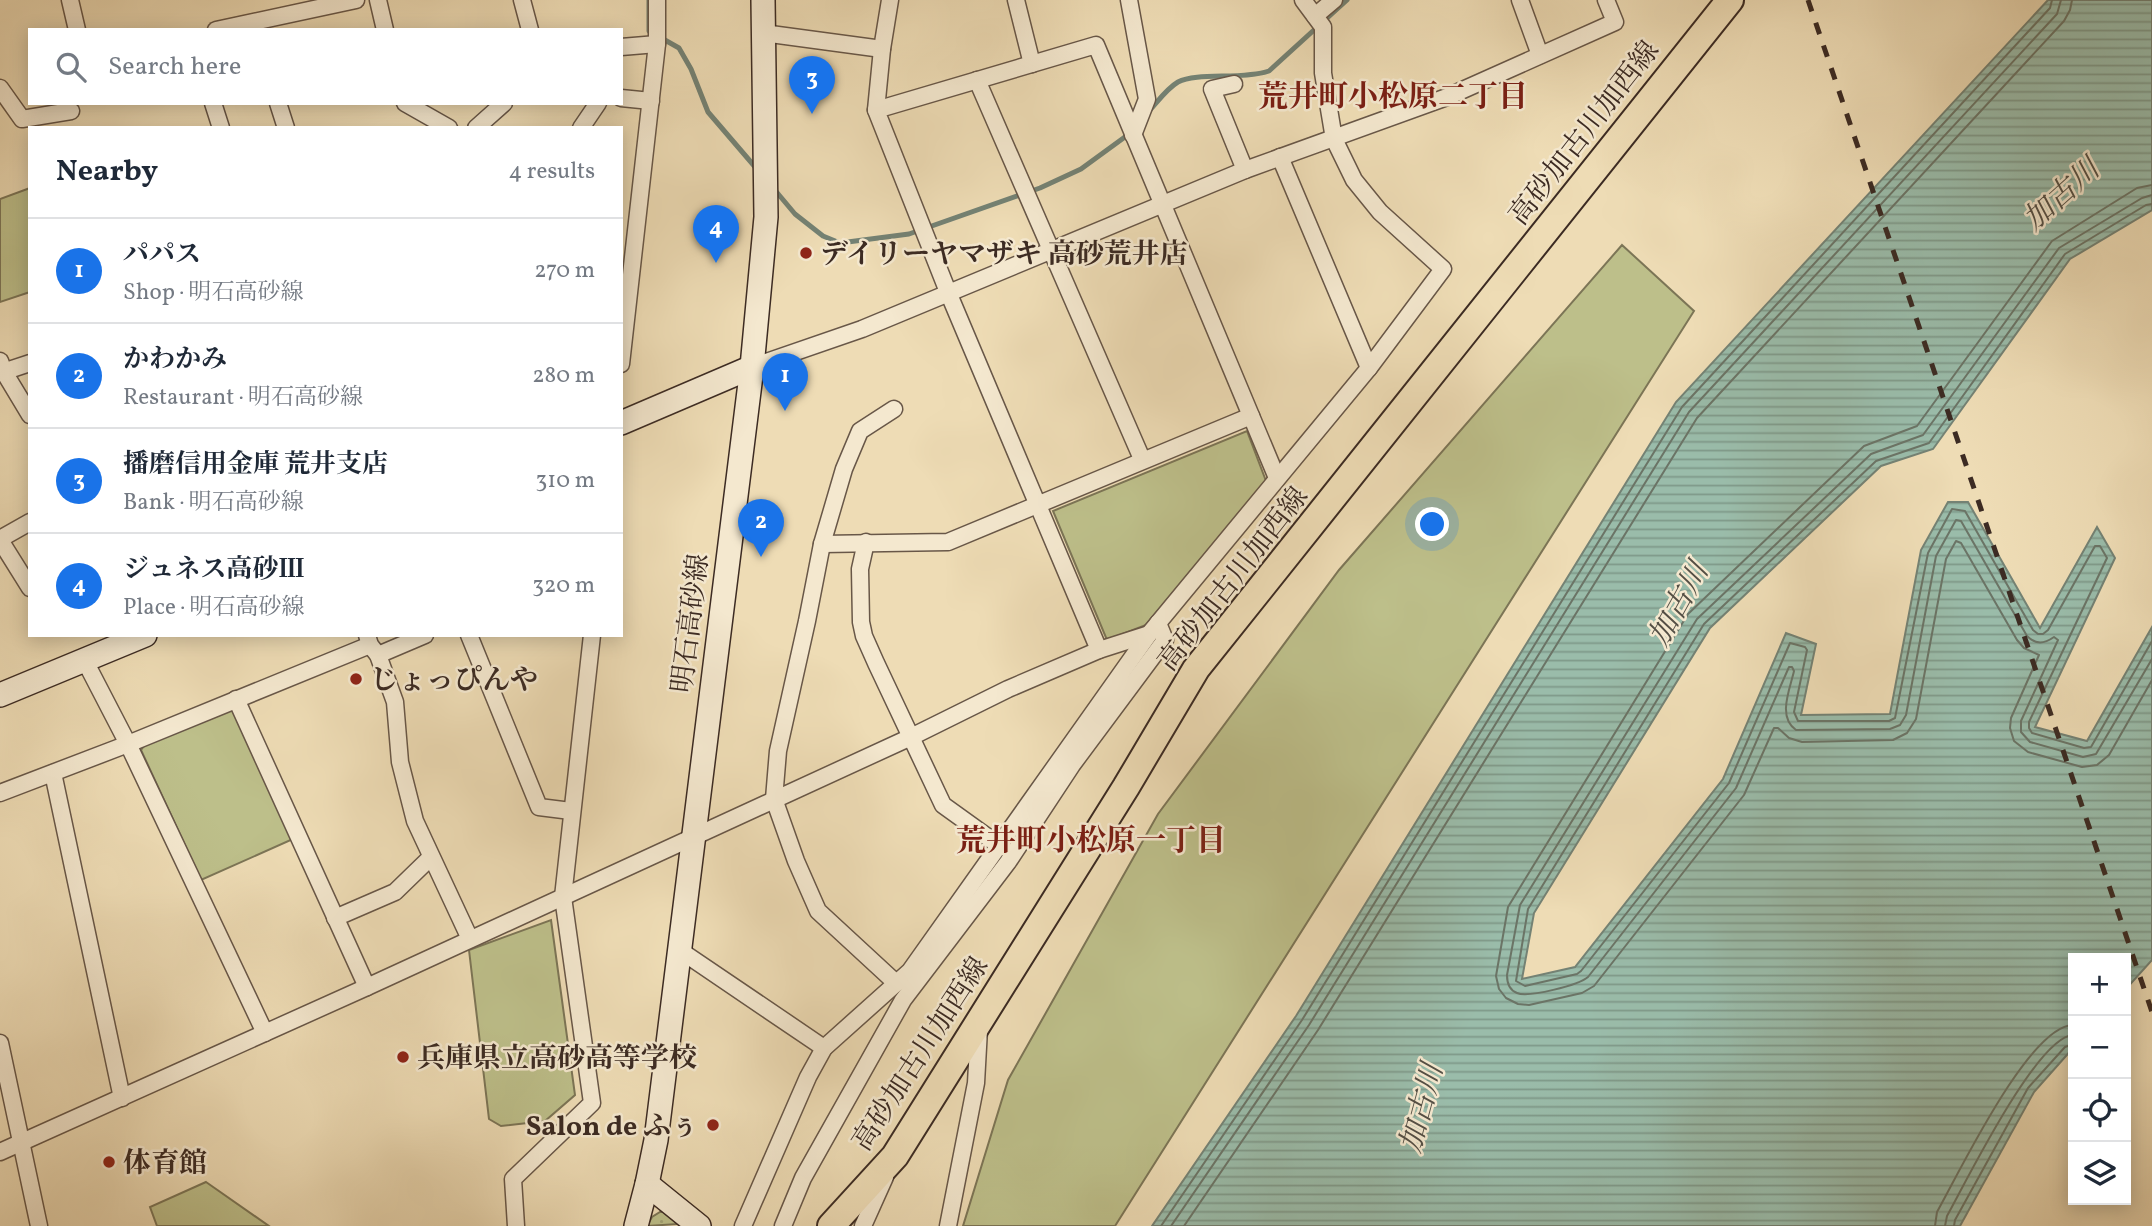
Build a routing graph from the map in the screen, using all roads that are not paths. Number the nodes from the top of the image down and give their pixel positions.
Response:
1 (70, 0) edge
2 (356, 0) edge
3 (378, 0) edge
4 (522, 0) edge
5 (657, 0) edge
6 (763, 0) edge
7 (890, 0) edge
8 (1016, 0) edge
9 (1129, 0) edge
10 (1303, 0) edge
11 (1334, 0) edge
12 (1520, 0) edge
13 (1606, 0) edge
14 (1730, 0) edge
15 (317, 4) edge
16 (1315, 16) junction
17 (77, 28) edge
18 (224, 28) edge
19 (385, 28) edge
20 (529, 28) edge
21 (763, 33) junction
22 (657, 44) junction
23 (623, 47) edge
24 (882, 49) junction
25 (1540, 55) junction
26 (1032, 64) junction
27 (977, 80) junction
28 (1234, 84) dead end
29 (0, 88) edge
30 (623, 98) edge
31 (651, 101) junction
32 (214, 105) edge
33 (279, 105) edge
34 (410, 105) edge
35 (503, 105) edge
36 (597, 105) edge
37 (74, 107) edge
38 (876, 110) junction
39 (69, 126) edge
40 (220, 126) edge
41 (285, 126) edge
42 (446, 126) edge
43 (478, 126) edge
44 (582, 126) edge
45 (1133, 135) junction
46 (1334, 139) junction
47 (1280, 157) junction
48 (1245, 170) junction
49 (1163, 204) junction
50 (629, 235) edge
51 (1051, 251) junction
52 (948, 292) junction
53 (623, 332) edge
54 (28, 363) edge
55 (752, 367) junction
56 (1369, 368) junction
57 (1, 369) edge
58 (894, 409) dead end
59 (28, 412) edge
60 (1251, 416) junction
61 (623, 422) edge
62 (1142, 459) junction
63 (1277, 478) junction
64 (1038, 504) junction
65 (28, 524) edge
66 (0, 539) edge
67 (866, 542) junction
68 (821, 544) junction
69 (28, 585) edge
70 (1153, 628) junction
71 (140, 637) edge
72 (414, 637) edge
73 (471, 637) edge
74 (592, 637) edge
75 (372, 645) edge
76 (1099, 650) junction
77 (85, 661) junction
78 (0, 695) edge
79 (236, 699) junction
80 (911, 737) junction
81 (128, 744) junction
82 (53, 773) junction
83 (0, 793) edge
84 (774, 799) junction
85 (571, 811) junction
86 (692, 836) junction
87 (1000, 845) junction
88 (430, 858) junction
89 (563, 897) junction
90 (335, 918) junction
91 (470, 939) junction
92 (678, 949) junction
93 (897, 984) junction
94 (367, 987) junction
95 (979, 1020) junction
96 (265, 1033) junction
97 (0, 1043) edge
98 (824, 1048) junction
99 (122, 1098) junction
100 (22, 1143) junction
101 (0, 1152) edge
102 (895, 1156) junction
103 (647, 1184) junction
104 (39, 1226) edge
105 (516, 1226) edge
106 (636, 1226) edge
107 (699, 1226) edge
108 (743, 1226) edge
109 (783, 1226) edge
110 (831, 1226) edge
111 (863, 1226) edge
112 (948, 1226) edge

1 - 17 street
2 - 15 street
3 - 19 street
4 - 20 street
5 - 22 street
6 - 21 main road, 明石高砂線
7 - 24 street
8 - 26 street
9 - 45 street
10 - 16 street
11 - 16 street
12 - 25 street
13 - 25 street
14 - 95 main road, 高砂加古川加西線
15 - 18 street
16 - 46 street
21 - 24 street
21 - 55 main road, 明石高砂線
22 - 23 street
22 - 31 street
24 - 38 street
25 - 46 street
26 - 27 street
26 - 45 street
27 - 38 street
27 - 51 street
28 - 48 street
29 - 37 street
30 - 31 street
31 - 50 street
32 - 40 street
33 - 41 street
34 - 42 street
35 - 43 street
36 - 44 street
37 - 39 street
38 - 52 street
45 - 49 street
46 - 47 street
46 - 56 street
47 - 48 street
47 - 56 street
48 - 49 street
49 - 51 street
49 - 60 street
50 - 53 street
51 - 52 street
51 - 62 street
52 - 55 street
52 - 64 street
54 - 57 street
55 - 61 main road
55 - 86 main road, 明石高砂線
56 - 63 street
57 - 59 street
58 - 68 street
60 - 62 street
60 - 63 street
62 - 64 street
63 - 70 street
64 - 67 street
64 - 76 street
65 - 66 street
66 - 69 street
67 - 68 street
67 - 80 street
68 - 84 street
70 - 76 street
70 - 87 street
70 - 109 street
71 - 77 main road
72 - 75 street
73 - 85 street
74 - 85 street
75 - 79 street
75 - 88 street
76 - 80 street
77 - 78 main road
77 - 81 street
79 - 81 street
79 - 90 street
80 - 84 street
80 - 87 street
81 - 82 street
81 - 96 street
82 - 83 street
82 - 99 street
84 - 86 street
84 - 93 street
85 - 89 street
86 - 89 street
86 - 92 main road, 明石高砂線
87 - 93 street
88 - 90 street
88 - 91 street
89 - 91 street
89 - 105 street
90 - 94 street
91 - 94 street
92 - 98 street
92 - 103 main road, 明石高砂線
93 - 98 street
94 - 96 street
95 - 102 main road, 高砂加古川加西線
95 - 112 street
96 - 99 street
97 - 100 street
98 - 108 street
99 - 100 street
100 - 101 street
100 - 104 street
102 - 110 main road, 高砂加古川加西線
102 - 111 street
103 - 106 main road, 明石高砂線
103 - 107 main road

